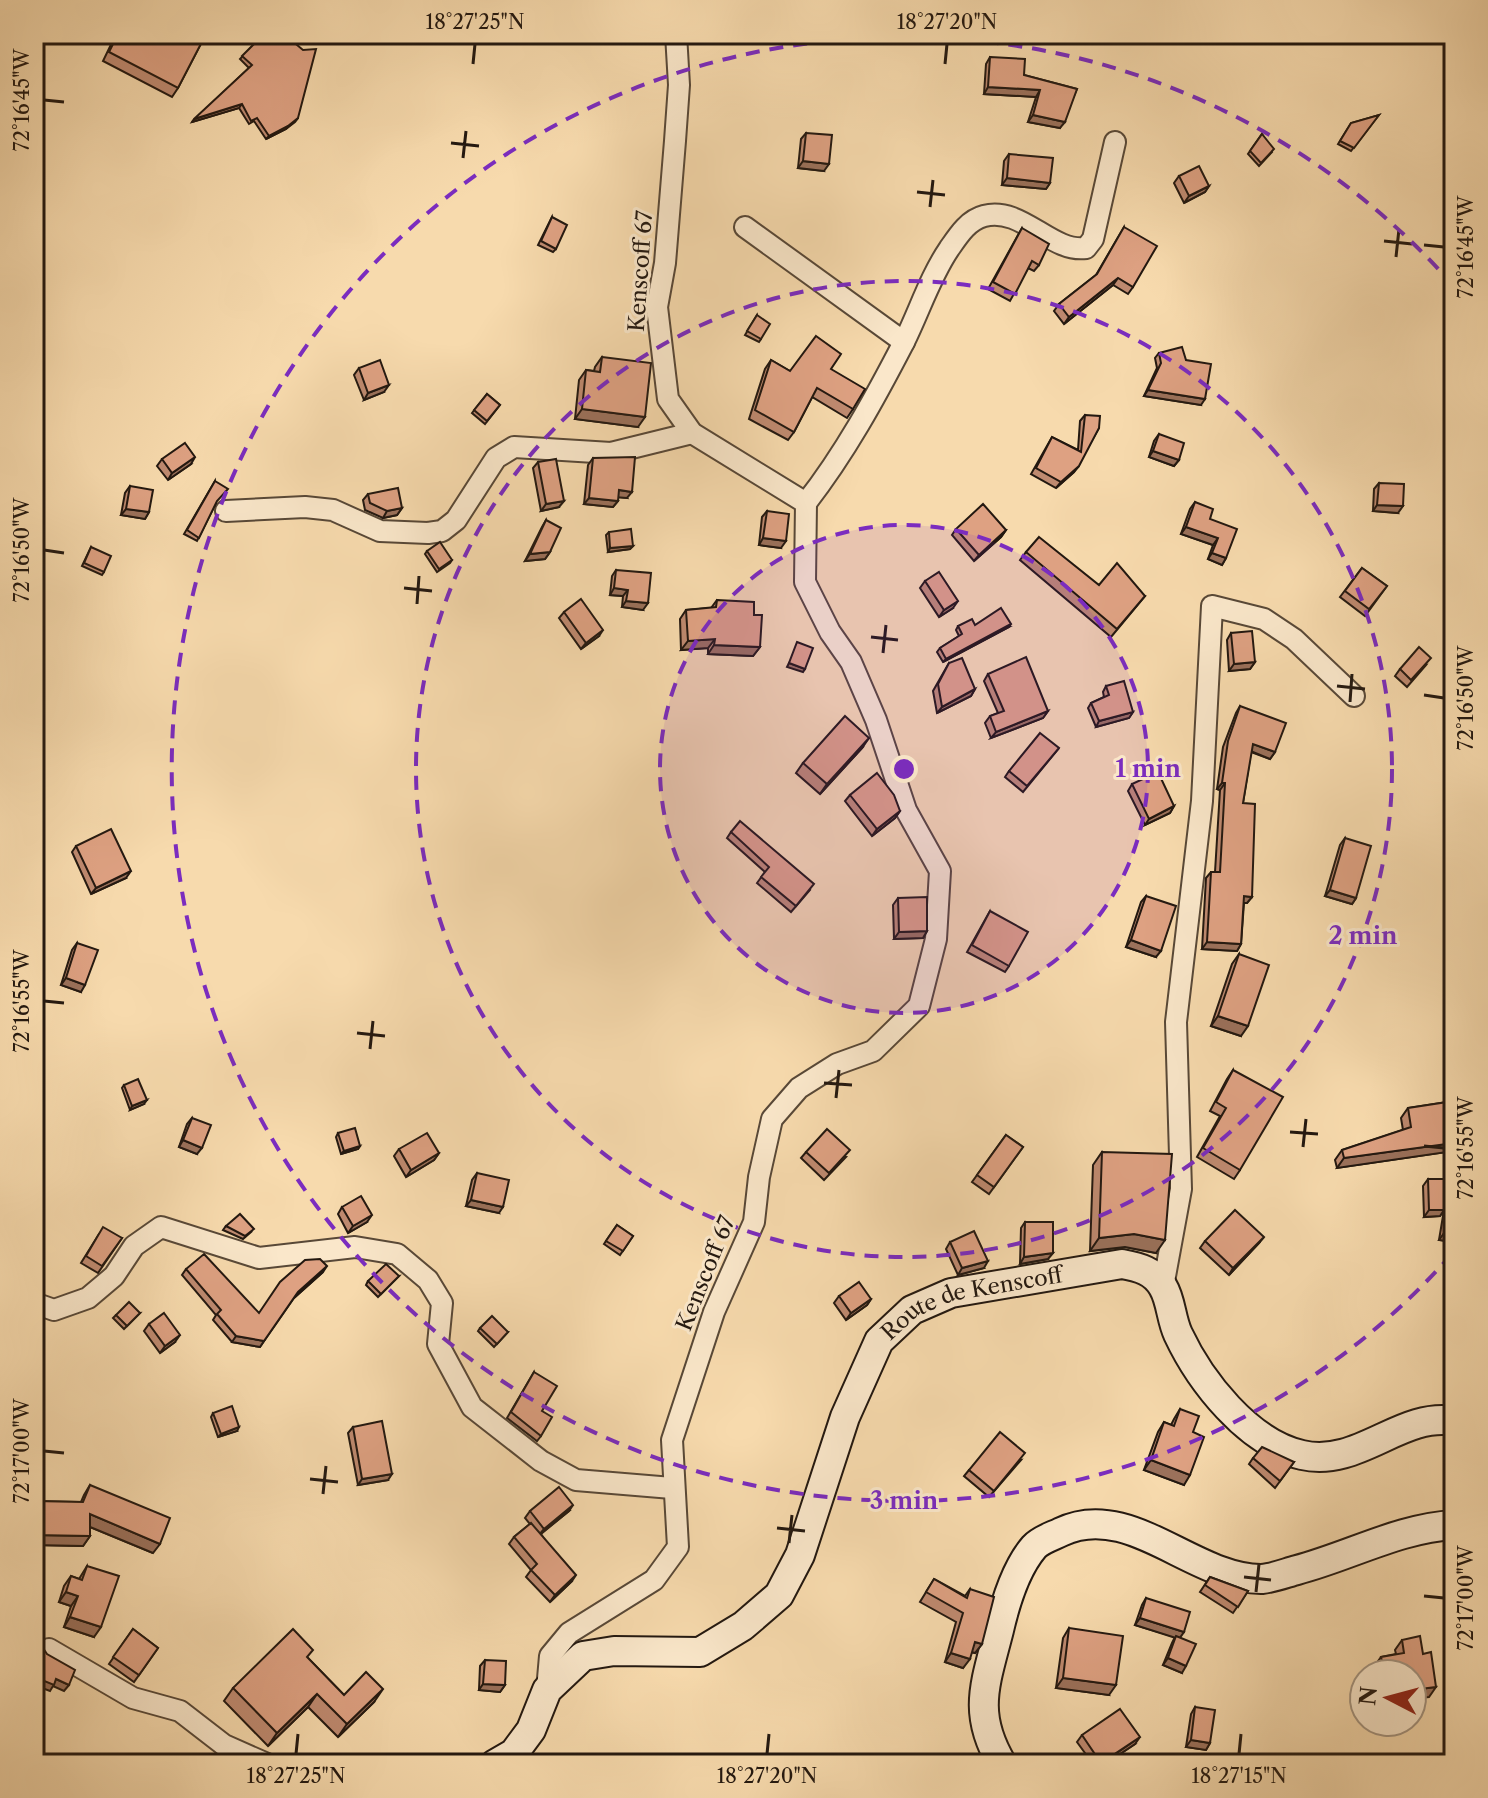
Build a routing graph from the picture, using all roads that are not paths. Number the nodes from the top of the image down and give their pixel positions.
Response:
1 (676, 34) edge
2 (1115, 142) dead end
3 (745, 227) dead end
4 (904, 342) junction
5 (692, 433) junction
6 (806, 503) junction
7 (226, 511) dead end
8 (1354, 696) dead end
9 (1163, 1287) junction
10 (34, 1303) edge
11 (1454, 1421) edge
12 (672, 1488) junction
13 (1454, 1525) edge
14 (49, 1649) dead end
15 (547, 1690) junction
16 (267, 1764) edge
17 (495, 1764) edge
18 (1002, 1764) edge

1 - 5 street, Kenscoff 67
2 - 4 street
3 - 4 street
4 - 6 street
5 - 6 street, Kenscoff 67
5 - 7 street
6 - 12 street, Kenscoff 67
8 - 9 street
9 - 11 main road
9 - 15 main road, Route de Kenscoff
10 - 12 street
12 - 15 street, Kenscoff 67
13 - 18 main road
14 - 16 street
15 - 17 main road, Route de Kenscoff

